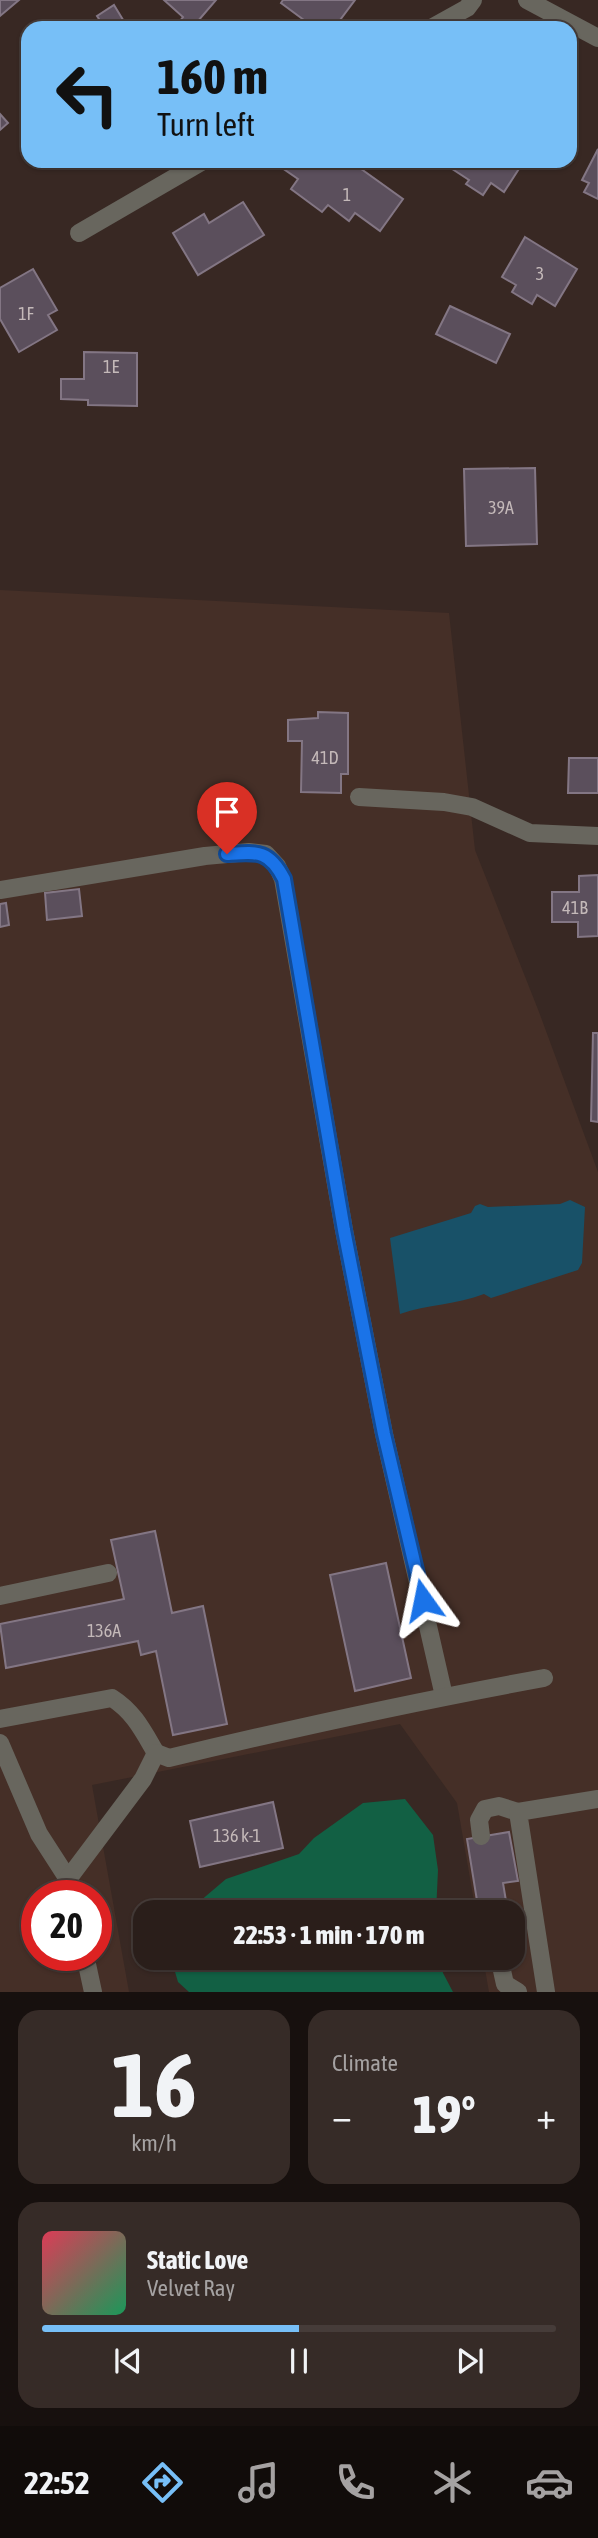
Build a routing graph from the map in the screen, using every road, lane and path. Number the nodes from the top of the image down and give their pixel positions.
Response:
1 (473, 0) edge
2 (527, 0) edge
3 (444, 21) edge
4 (566, 21) edge
5 (577, 27) edge
6 (598, 38) edge
7 (190, 168) edge
8 (79, 233) dead end
9 (359, 797) dead end
10 (598, 836) edge
11 (0, 890) edge
12 (108, 1573) dead end
13 (0, 1596) edge
14 (544, 1678) dead end
15 (443, 1696) junction
16 (0, 1719) edge
17 (0, 1743) edge
18 (156, 1753) junction
19 (598, 1799) edge
20 (518, 1812) junction
21 (481, 1836) dead end
22 (66, 1880) edge
23 (75, 1880) edge
24 (502, 1970) edge
25 (88, 1971) edge
26 (93, 1992) edge
27 (518, 1992) edge
28 (547, 1992) edge

1 - 3 street
2 - 4 street
5 - 6 street
7 - 8 street
9 - 10 street
11 - 15 street
12 - 13 street
14 - 15 street
15 - 18 street
16 - 18 street
17 - 22 street
18 - 23 street
19 - 20 street
20 - 21 street
20 - 28 street
24 - 27 street
25 - 26 street

